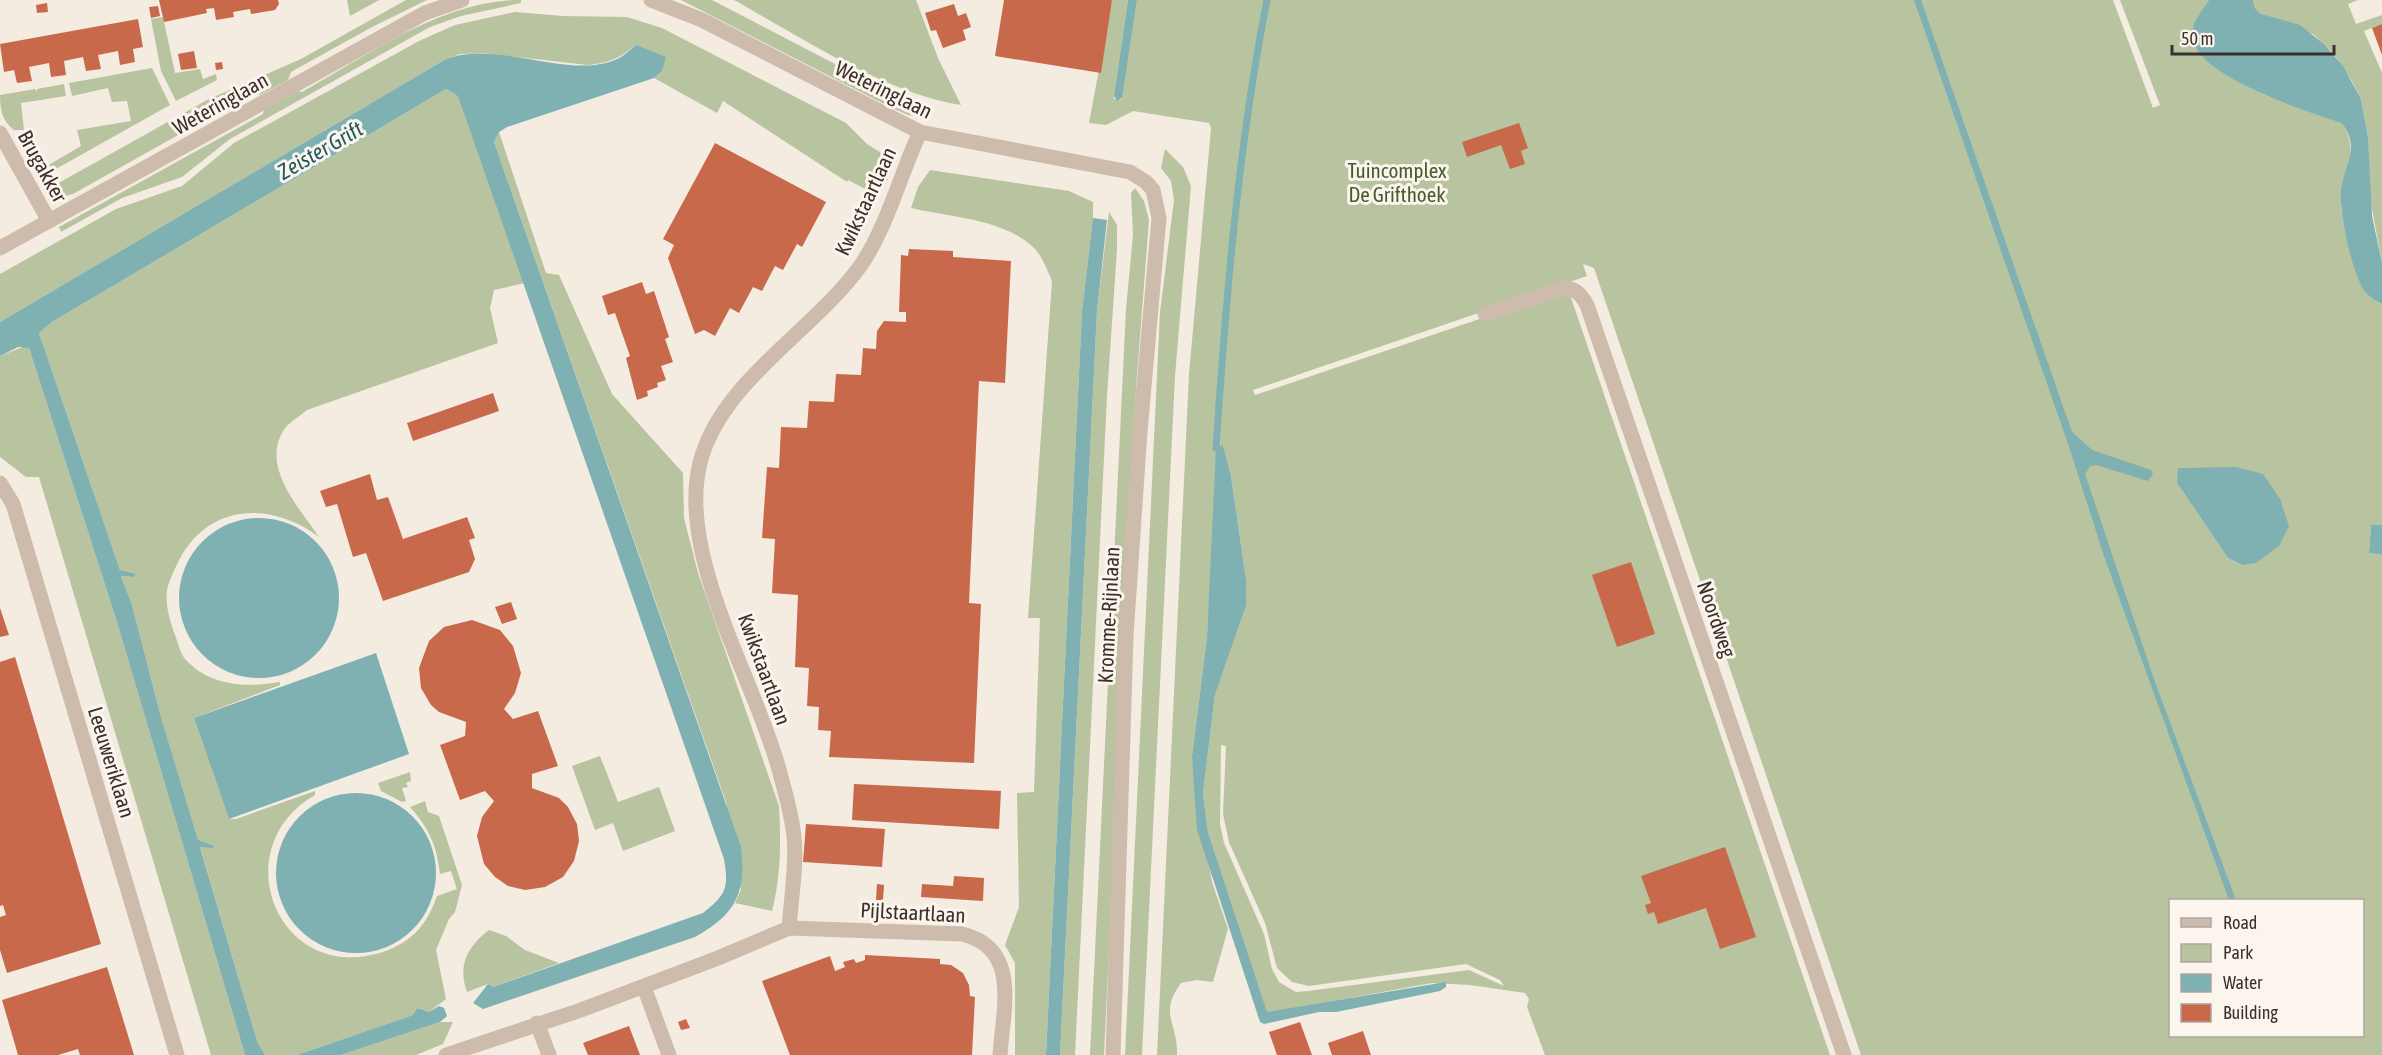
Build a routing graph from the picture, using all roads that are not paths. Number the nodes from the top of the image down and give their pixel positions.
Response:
1 (462, 0) edge
2 (651, 0) edge
3 (920, 132) junction
4 (0, 133) edge
5 (1146, 182) joint
6 (50, 221) junction
7 (0, 248) edge
8 (1485, 314) dead end
9 (0, 483) edge
10 (789, 928) junction
11 (644, 987) junction
12 (537, 1023) junction
13 (177, 1055) edge
14 (446, 1055) edge
15 (549, 1055) edge
16 (669, 1055) edge
17 (1000, 1055) edge
18 (1113, 1055) edge
19 (1844, 1055) edge

1 - 6 street, Weteringlaan
2 - 3 street, Weteringlaan
3 - 5 street, Weteringlaan
3 - 10 street, Kwikstaartlaan
4 - 6 street, Brugakker
5 - 18 street, Kromme-Rijnlaan
6 - 7 street, Weteringlaan
8 - 19 street, Noordweg
9 - 13 street, Leeuweriklaan
10 - 11 street
10 - 17 street, Pijlstaartlaan
11 - 12 street
11 - 16 street
12 - 14 street
12 - 15 street

